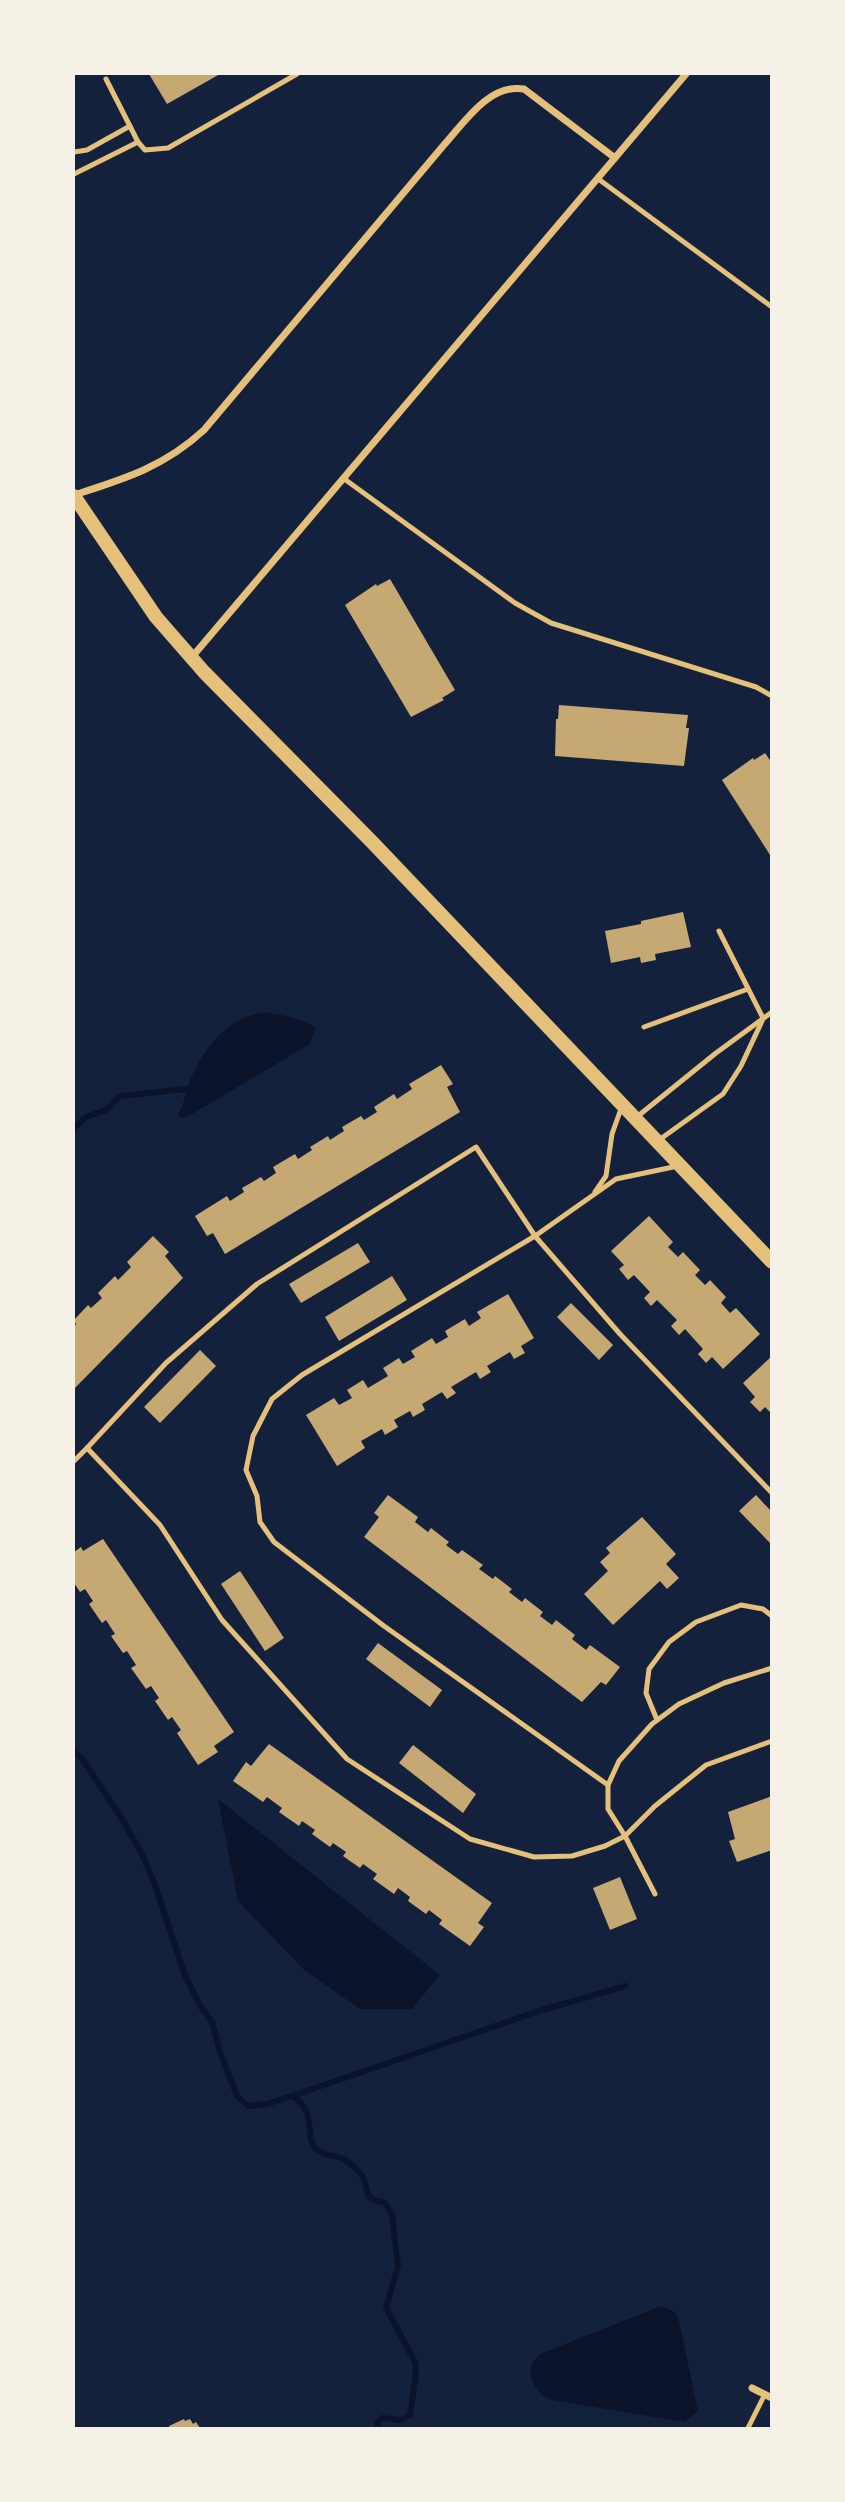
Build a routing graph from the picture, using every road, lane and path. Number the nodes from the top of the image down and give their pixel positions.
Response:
1 (297, 74) edge
2 (686, 74) edge
3 (106, 79) dead end
4 (131, 126) junction
5 (138, 142) junction
6 (74, 152) edge
7 (615, 158) junction
8 (74, 174) edge
9 (597, 178) junction
10 (772, 307) edge
11 (343, 478) junction
12 (74, 496) edge
13 (192, 657) junction
14 (772, 696) edge
15 (719, 931) dead end
16 (748, 989) junction
17 (772, 1012) edge
18 (763, 1018) junction
19 (644, 1027) dead end
20 (623, 1105) junction
21 (635, 1118) junction
22 (656, 1142) junction
23 (680, 1166) junction
24 (593, 1195) junction
25 (535, 1236) junction
26 (772, 1262) edge
27 (87, 1448) junction
28 (74, 1461) edge
29 (772, 1493) edge
30 (772, 1616) edge
31 (772, 1668) edge
32 (657, 1720) junction
33 (772, 1741) edge
34 (608, 1785) junction
35 (625, 1836) junction
36 (655, 1894) dead end
37 (752, 2388) dead end
38 (768, 2396) edge
39 (748, 2428) edge

1 - 5 lane
2 - 7 street
3 - 4 lane
4 - 5 lane
4 - 6 lane
5 - 8 lane
7 - 9 street
7 - 12 street
9 - 10 lane
9 - 11 street
11 - 13 street
11 - 14 lane
12 - 13 main road
13 - 20 main road
15 - 16 lane
16 - 18 lane
16 - 19 lane
17 - 18 lane
18 - 21 lane
18 - 22 lane
20 - 21 main road
20 - 24 lane
21 - 22 main road
22 - 23 main road
23 - 24 lane
23 - 26 main road
24 - 25 lane
25 - 27 lane
25 - 29 lane
25 - 34 lane
27 - 28 lane
27 - 35 lane
30 - 32 lane
31 - 32 lane
32 - 34 lane
33 - 35 lane
34 - 35 lane
35 - 36 lane
37 - 38 street
38 - 39 lane

